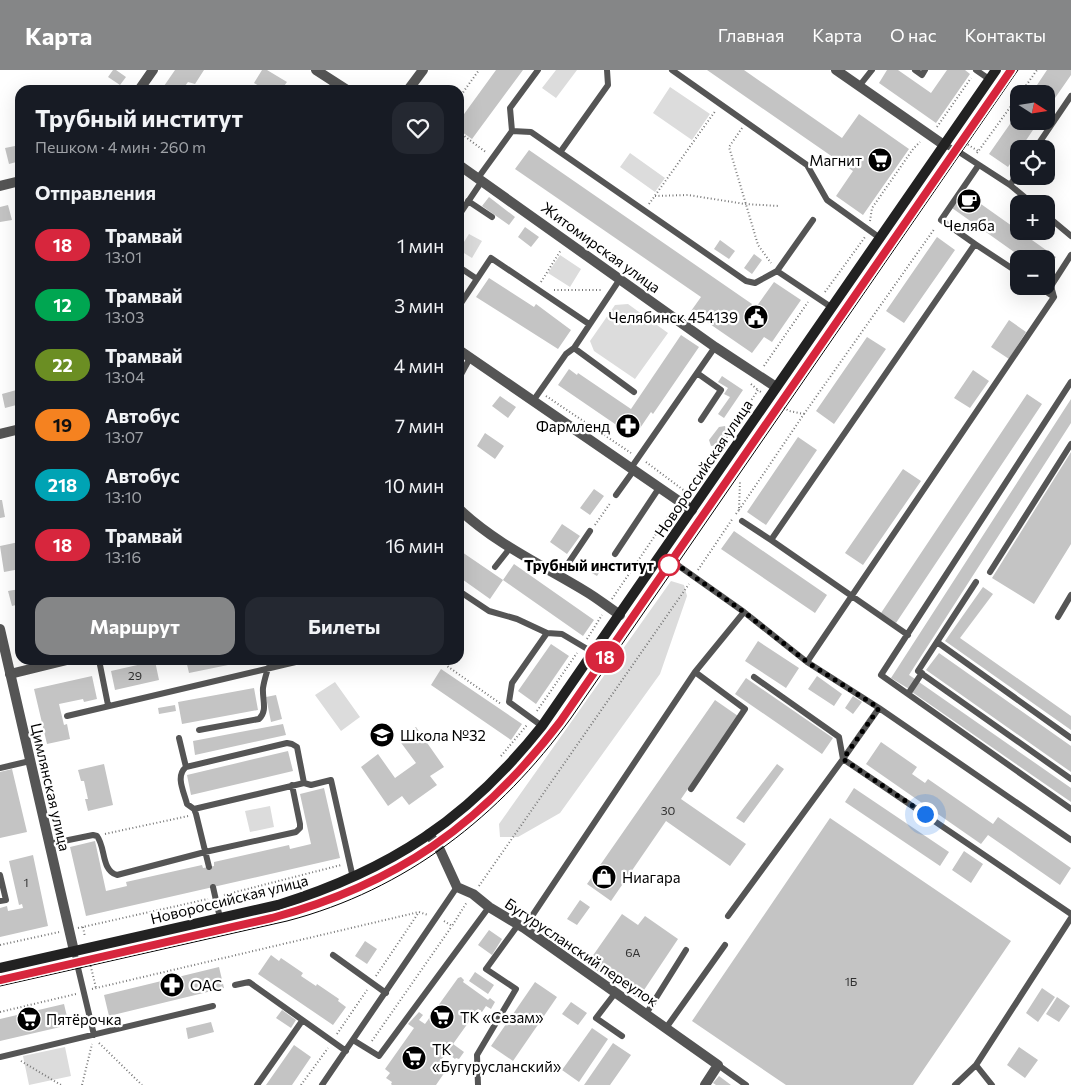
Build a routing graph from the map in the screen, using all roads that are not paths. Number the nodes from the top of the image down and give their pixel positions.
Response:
1 (153, 70) edge
2 (316, 70) edge
3 (423, 70) edge
4 (538, 70) edge
5 (607, 70) edge
6 (672, 70) edge
7 (836, 70) edge
8 (872, 70) edge
9 (916, 70) edge
10 (925, 70) edge
11 (976, 70) edge
12 (996, 70) edge
13 (989, 79) junction
14 (142, 85) edge
15 (339, 85) edge
16 (412, 85) edge
17 (860, 86) junction
18 (1071, 96) edge
19 (512, 131) junction
20 (1041, 140) edge
21 (944, 145) junction
22 (561, 152) junction
23 (978, 166) junction
24 (464, 168) edge
25 (480, 179) junction
26 (15, 182) edge
27 (1010, 185) joint
28 (0, 186) edge
29 (1022, 195) edge
30 (468, 201) junction
31 (464, 207) edge
32 (492, 217) dead end
33 (813, 220) dead end
34 (1055, 223) edge
35 (1071, 236) edge
36 (880, 238) junction
37 (975, 244) junction
38 (1071, 255) edge
39 (1010, 267) edge
40 (464, 270) edge
41 (777, 271) junction
42 (477, 279) junction
43 (620, 279) junction
44 (1051, 295) edge
45 (1054, 297) junction
46 (464, 298) edge
47 (831, 307) junction
48 (589, 324) junction
49 (715, 347) junction
50 (574, 348) junction
51 (464, 354) edge
52 (470, 358) junction
53 (464, 369) edge
54 (697, 373) junction
55 (1071, 382) edge
56 (776, 388) junction
57 (634, 392) dead end
58 (534, 401) junction
59 (701, 420) dead end
60 (15, 430) edge
61 (0, 434) edge
62 (1071, 444) edge
63 (632, 469) junction
64 (659, 488) junction
65 (616, 495) road end
66 (692, 510) junction
67 (464, 514) edge
68 (742, 521) dead end
69 (590, 531) road end
70 (771, 540) junction
71 (510, 548) junction
72 (614, 554) dead end
73 (662, 554) junction
74 (495, 567) dead end
75 (990, 572) dead end
76 (559, 577) junction
77 (976, 582) dead end
78 (464, 594) edge
79 (853, 596) junction
80 (1071, 596) edge
81 (744, 612) junction
82 (620, 615) junction
83 (1058, 617) dead end
84 (0, 629) edge
85 (547, 633) junction
86 (908, 635) junction
87 (1, 640) edge
88 (936, 642) junction
89 (594, 653) junction
90 (807, 662) junction
91 (47, 665) edge
92 (100, 665) edge
93 (282, 665) edge
94 (268, 668) junction
95 (695, 672) junction
96 (922, 673) junction
97 (10, 674) junction
98 (754, 677) dead end
99 (908, 694) junction
100 (108, 705) junction
101 (879, 708) junction
102 (68, 716) dead end
103 (542, 726) junction
104 (199, 730) dead end
105 (179, 738) dead end
106 (1071, 738) edge
107 (843, 759) junction
108 (30, 761) junction
109 (186, 766) junction
110 (0, 768) edge
111 (1071, 779) edge
112 (304, 783) junction
113 (292, 786) junction
114 (691, 789) dead end
115 (1071, 809) edge
116 (195, 811) junction
117 (430, 834) junction
118 (1071, 840) edge
119 (49, 844) junction
120 (205, 852) junction
121 (209, 867) dead end
122 (0, 875) edge
123 (353, 878) junction
124 (213, 887) dead end
125 (457, 887) junction
126 (0, 901) edge
127 (490, 907) junction
128 (728, 916) dead end
129 (1071, 916) edge
130 (220, 918) junction
131 (521, 927) junction
132 (725, 945) dead end
133 (686, 950) dead end
134 (74, 952) junction
135 (333, 954) dead end
136 (0, 968) edge
137 (235, 985) dead end
138 (386, 992) junction
139 (616, 992) junction
140 (213, 1006) dead end
141 (646, 1014) junction
142 (302, 1021) junction
143 (666, 1028) junction
144 (94, 1035) junction
145 (622, 1036) dead end
146 (354, 1040) junction
147 (346, 1051) junction
148 (0, 1057) edge
149 (976, 1064) junction
150 (718, 1065) junction
151 (257, 1085) edge
152 (322, 1085) edge
153 (478, 1085) edge
154 (705, 1085) edge
155 (746, 1085) edge
156 (955, 1085) edge
157 (992, 1085) edge

1 - 14 street
2 - 15 street
3 - 16 street
4 - 19 lane
5 - 22 lane
6 - 36 lane
7 - 17 street
8 - 17 lane
9 - 10 lane
11 - 13 lane
12 - 13 main road, Новороссийская улица
13 - 21 main road, Новороссийская улица
17 - 21 street
18 - 20 lane
19 - 22 lane
19 - 25 lane
21 - 23 lane
21 - 36 main road, Новороссийская улица
22 - 41 lane
23 - 27 lane
23 - 37 lane
24 - 25 street, Житомирская улица
25 - 30 lane
25 - 43 street, Житомирская улица
26 - 28 street
27 - 29 lane
30 - 31 lane
30 - 32 lane
33 - 41 lane
34 - 35 lane
36 - 47 main road, Новороссийская улица
37 - 39 lane
37 - 70 lane
38 - 45 lane
40 - 42 lane
41 - 47 lane
42 - 46 lane
42 - 48 lane
43 - 48 lane
43 - 49 street, Житомирская улица
44 - 45 lane
45 - 79 lane
47 - 56 main road, Новороссийская улица
48 - 50 lane
49 - 54 lane
49 - 56 street, Житомирская улица
50 - 57 lane
50 - 58 lane
51 - 52 street
52 - 53 lane
52 - 58 street
54 - 59 lane
54 - 63 lane
55 - 86 lane
56 - 66 main road, Новороссийская улица
58 - 63 street
60 - 61 street
62 - 75 lane
63 - 64 street
63 - 65 lane
64 - 66 street
64 - 72 lane
66 - 73 main road, Новороссийская улица
67 - 71 street
68 - 70 lane
69 - 76 lane
70 - 79 lane
71 - 74 lane
71 - 76 street
73 - 81 lane
73 - 82 main road, Новороссийская улица
76 - 82 street
77 - 88 lane
78 - 85 lane
79 - 86 lane
79 - 90 lane
80 - 83 lane
81 - 90 lane
81 - 95 lane
82 - 89 main road, Новороссийская улица
84 - 87 street, Цимлянская улица
85 - 89 lane
85 - 103 lane
86 - 99 lane
87 - 97 street, Цимлянская улица
88 - 96 lane
88 - 106 lane
89 - 103 main road, Новороссийская улица
90 - 101 lane
91 - 97 street
92 - 100 lane
93 - 94 lane
94 - 100 lane
94 - 104 lane
95 - 114 lane
95 - 131 lane
96 - 99 lane
96 - 111 lane
97 - 108 street, Цимлянская улица
98 - 107 lane
99 - 115 lane
100 - 102 lane
101 - 107 lane
101 - 118 lane
103 - 117 main road, Новороссийская улица
105 - 109 lane
107 - 128 lane
107 - 129 lane
108 - 110 lane
108 - 119 street, Цимлянская улица
109 - 112 lane
109 - 116 lane
112 - 113 lane
112 - 123 lane
113 - 116 lane
113 - 120 lane
116 - 120 lane
117 - 123 main road, Новороссийская улица
117 - 125 street
119 - 120 lane
119 - 134 street, Цимлянская улица
120 - 121 lane
122 - 126 lane
123 - 130 main road, Новороссийская улица
124 - 130 lane
125 - 127 street, Бугурусланский переулок
125 - 138 lane
127 - 131 street, Бугурусланский переулок
127 - 146 lane
129 - 149 lane
130 - 134 main road, Новороссийская улица
131 - 139 street, Бугурусланский переулок
131 - 153 lane
132 - 143 lane
133 - 141 lane
134 - 136 main road, Новороссийская улица
134 - 144 lane
135 - 138 lane
137 - 142 lane
138 - 146 lane
139 - 141 street, Бугурусланский переулок
139 - 145 lane
140 - 144 lane
141 - 143 street, Бугурусланский переулок
142 - 147 lane
142 - 151 lane
143 - 150 street, Бугурусланский переулок
144 - 148 lane
146 - 147 lane
147 - 152 lane
149 - 156 lane
149 - 157 lane
150 - 154 street
150 - 155 lane

